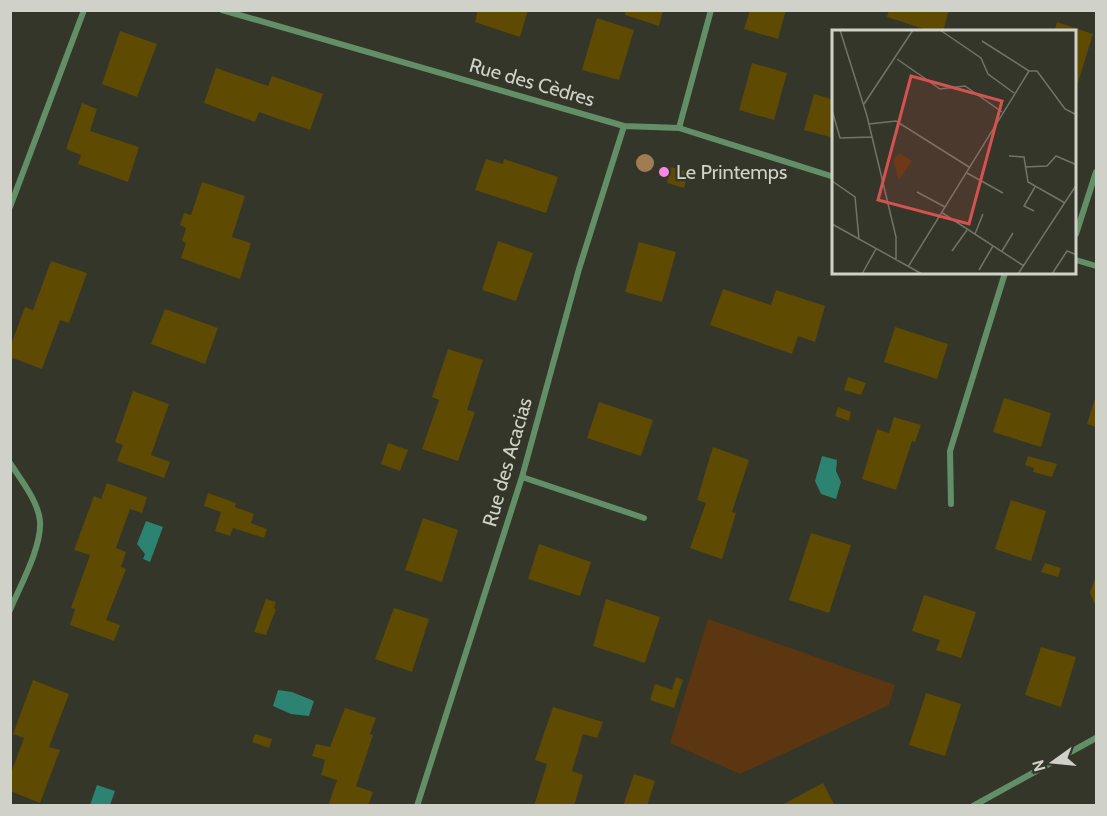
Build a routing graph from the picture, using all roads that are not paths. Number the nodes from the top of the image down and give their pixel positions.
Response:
1 (84, 10) edge
2 (222, 10) edge
3 (711, 10) edge
4 (624, 126) junction
5 (680, 128) junction
6 (1096, 172) edge
7 (832, 176) edge
8 (10, 207) edge
9 (1077, 231) edge
10 (1077, 260) edge
11 (1096, 266) edge
12 (1005, 274) edge
13 (10, 463) edge
14 (522, 477) junction
15 (951, 504) dead end
16 (644, 519) dead end
17 (10, 610) edge
18 (1096, 738) edge
19 (417, 806) edge
20 (973, 806) edge

1 - 8 street
2 - 4 street, Rue des Cèdres
3 - 5 street
4 - 5 street, Rue des Cèdres
4 - 14 street, Rue des Acacias
5 - 7 street, Rue des Cèdres
6 - 9 street
10 - 11 street
12 - 15 street
13 - 17 street
14 - 16 street
14 - 19 street, Rue des Acacias
18 - 20 street

